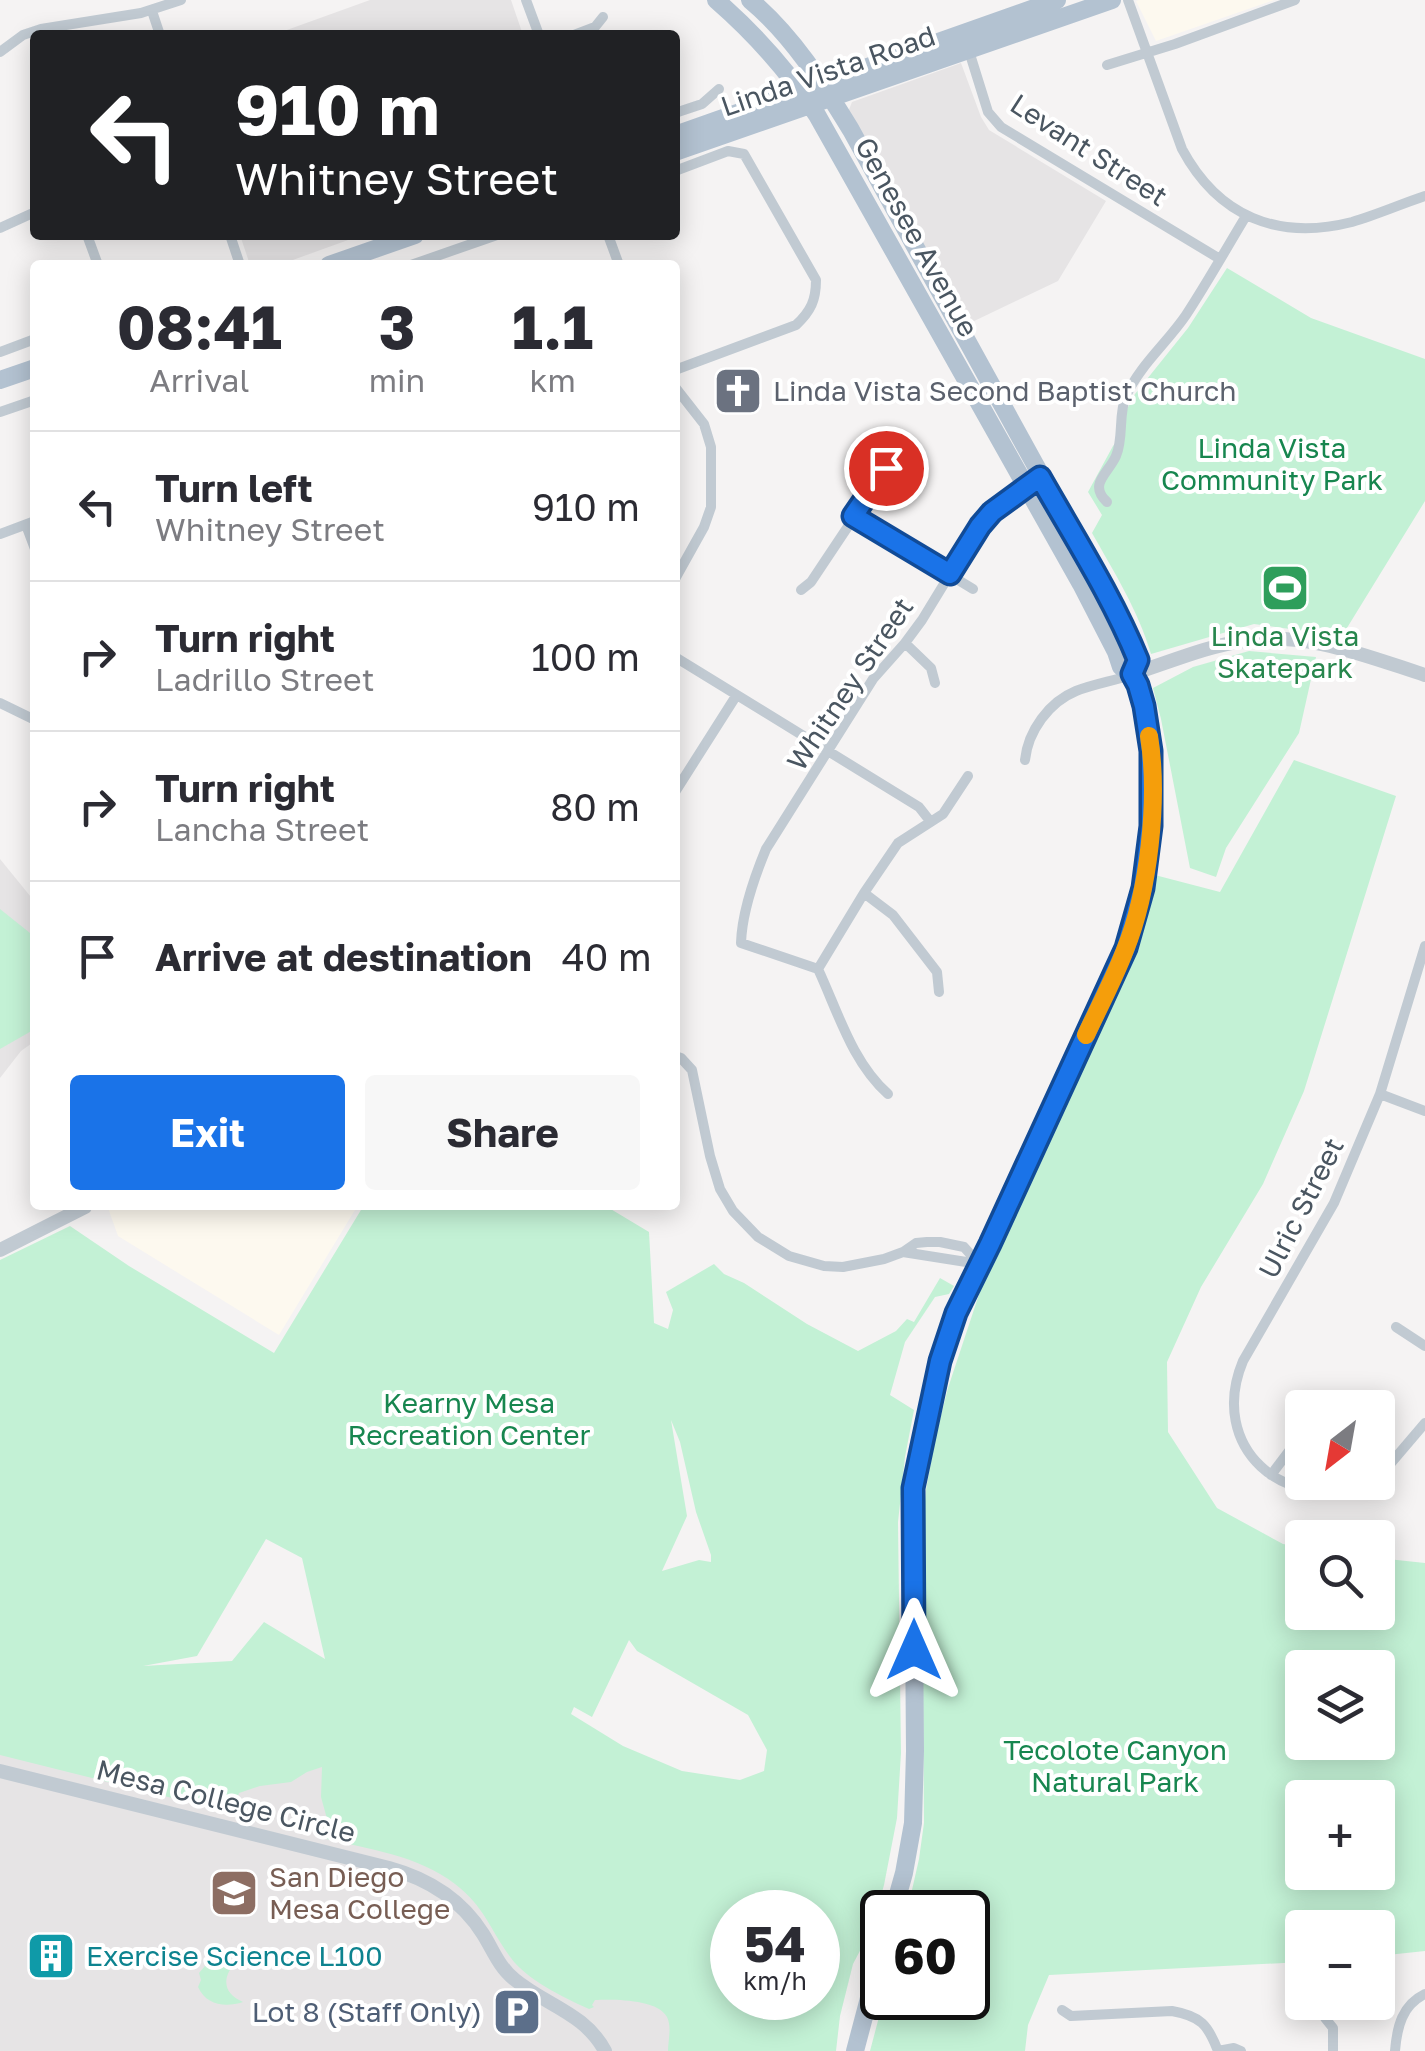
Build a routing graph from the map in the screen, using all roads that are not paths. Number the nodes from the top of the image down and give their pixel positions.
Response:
1 (181, 0) edge
2 (526, 0) edge
3 (716, 0) edge
4 (750, 0) edge
5 (1056, 0) edge
6 (1112, 0) edge
7 (1128, 0) edge
8 (1296, 0) edge
9 (152, 11) junction
10 (603, 17) dead end
11 (38, 30) edge
12 (158, 30) edge
13 (537, 30) edge
14 (588, 30) edge
15 (30, 33) edge
16 (968, 51) junction
17 (0, 52) edge
18 (1146, 53) junction
19 (1107, 65) dead end
20 (718, 89) dead end
21 (827, 91) junction
22 (806, 98) junction
23 (680, 111) edge
24 (680, 135) edge
25 (680, 150) edge
26 (680, 170) edge
27 (1425, 196) edge
28 (30, 214) edge
29 (1246, 216) junction
30 (0, 228) edge
31 (401, 240) edge
32 (485, 240) edge
33 (344, 260) edge
34 (431, 260) edge
35 (1220, 260) junction
36 (30, 341) edge
37 (0, 352) edge
38 (680, 368) edge
39 (30, 370) edge
40 (0, 380) edge
41 (680, 394) edge
42 (30, 402) edge
43 (0, 412) edge
44 (886, 468) dead end
45 (1033, 482) junction
46 (1107, 502) dead end
47 (853, 516) junction
48 (30, 523) edge
49 (0, 534) edge
50 (680, 570) edge
51 (950, 574) junction
52 (973, 589) dead end
53 (802, 590) dead end
54 (905, 643) junction
55 (680, 661) edge
56 (1132, 674) junction
57 (1425, 675) edge
58 (935, 684) dead end
59 (736, 696) junction
60 (0, 703) edge
61 (30, 718) edge
62 (828, 752) junction
63 (1025, 760) dead end
64 (968, 776) dead end
65 (680, 784) edge
66 (930, 821) junction
67 (864, 893) junction
68 (1425, 946) edge
69 (818, 969) junction
70 (940, 992) dead end
71 (680, 1058) edge
72 (888, 1094) dead end
73 (1380, 1094) junction
74 (1425, 1111) edge
75 (80, 1210) edge
76 (0, 1250) edge
77 (979, 1264) junction
78 (1396, 1327) dead end
79 (1425, 1346) edge
80 (1425, 1423) edge
81 (1285, 1456) edge
82 (1395, 1458) edge
83 (1271, 1475) junction
84 (1285, 1482) edge
85 (0, 1770) edge
86 (899, 1890) edge
87 (1425, 1994) edge
88 (1062, 2010) dead end
89 (863, 2020) edge
90 (1327, 2020) edge
91 (606, 2051) edge
92 (854, 2051) edge
93 (1218, 2051) edge
94 (1241, 2051) edge
95 (1333, 2051) edge
96 (1395, 2051) edge

1 - 9 street
2 - 13 street
3 - 22 main road, Genesee Avenue
4 - 21 main road, Genesee Avenue
5 - 21 main road, Linda Vista Road
6 - 16 main road, Linda Vista Road
7 - 18 street
8 - 18 street
9 - 11 street
9 - 12 street
10 - 14 street
15 - 17 street
16 - 21 main road, Linda Vista Road
16 - 35 street, Levant Street
18 - 19 street
18 - 29 street
20 - 23 street, Linda Vista Road
21 - 22 main road, Linda Vista Road
21 - 45 main road, Genesee Avenue
22 - 24 main road, Linda Vista Road
22 - 25 main road, Linda Vista Road
22 - 45 main road, Genesee Avenue
26 - 38 street, Linda Vista Road
27 - 29 street
28 - 30 street
29 - 35 street
31 - 33 main road
32 - 34 street
35 - 46 street
36 - 37 street
39 - 40 main road
41 - 50 street
42 - 43 street
44 - 47 street
45 - 51 street, Whitney Street
45 - 56 main road, Genesee Avenue
47 - 51 street
47 - 53 street
48 - 49 street
51 - 52 street
51 - 54 street, Whitney Street
54 - 58 street
54 - 62 street, Whitney Street
55 - 59 street
56 - 57 street
56 - 63 street
56 - 77 main road, Genesee Avenue
59 - 62 street
59 - 65 street
60 - 61 street
62 - 66 street
62 - 69 street, Whitney Street
64 - 66 street
66 - 67 street
67 - 69 street
67 - 70 street
68 - 73 street, Ulric Street
69 - 72 street
71 - 77 street
73 - 74 street
73 - 83 street, Ulric Street
75 - 76 street
77 - 86 main road, Genesee Avenue
78 - 79 street
80 - 82 street
81 - 83 street
83 - 84 street
85 - 91 street, Mesa College Circle
87 - 96 street
88 - 93 street
89 - 92 main road
90 - 95 street
93 - 94 street

